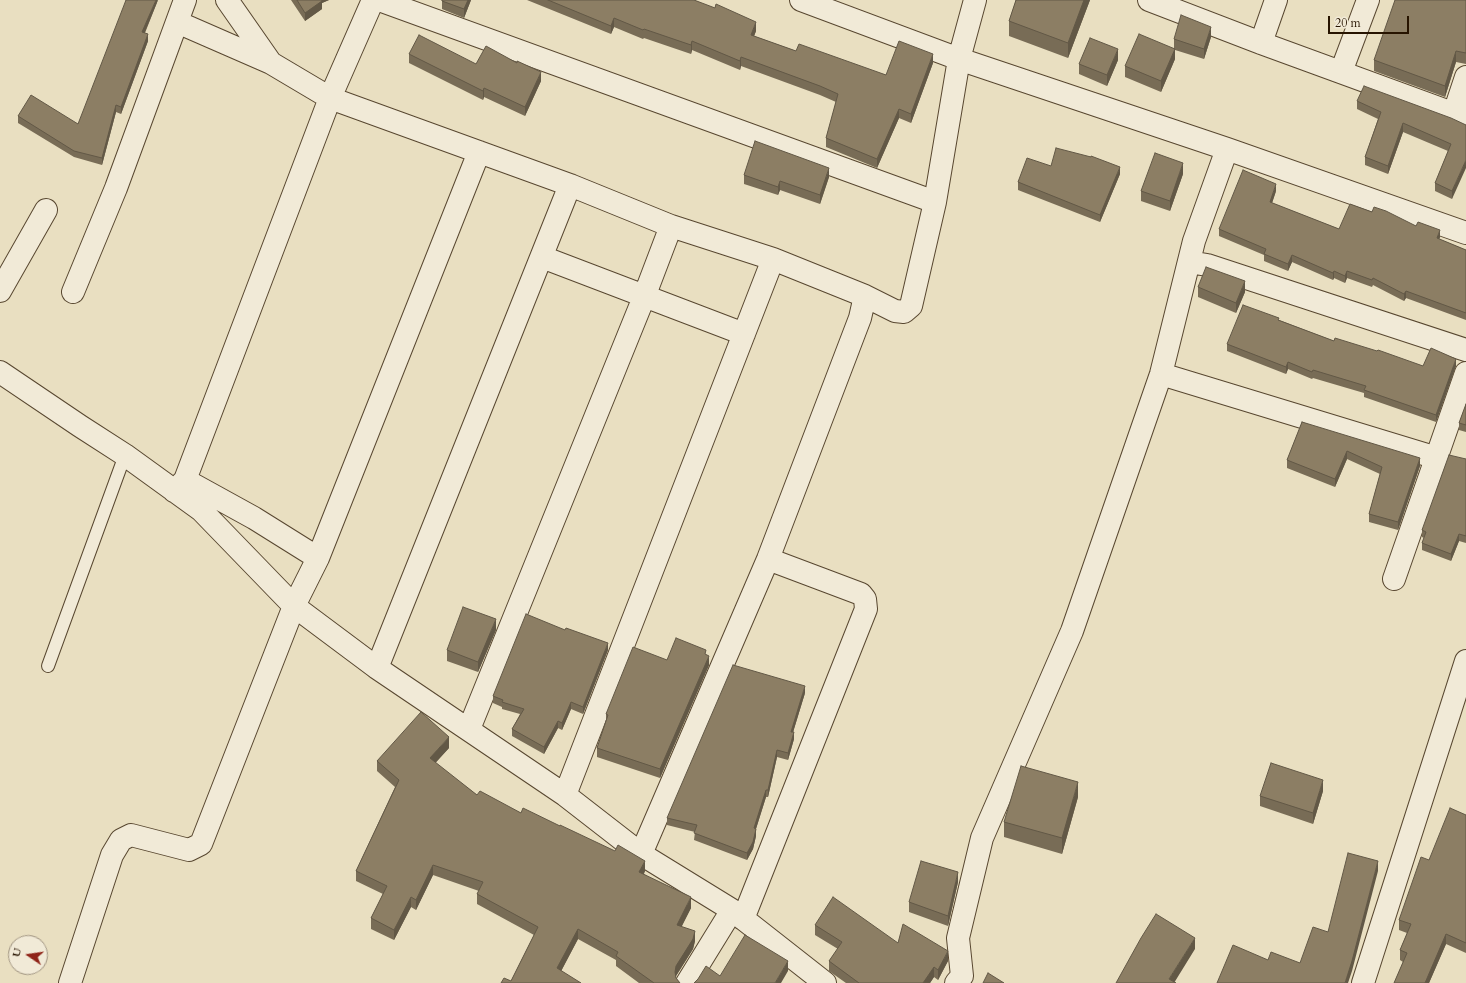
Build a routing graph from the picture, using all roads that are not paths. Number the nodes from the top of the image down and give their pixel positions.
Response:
1 (185, 0) edge
2 (227, 0) edge
3 (373, 0) edge
4 (379, 0) edge
5 (801, 0) edge
6 (975, 0) edge
7 (1149, 0) edge
8 (1276, 0) edge
9 (1368, 0) edge
10 (177, 22) junction
11 (1261, 43) junction
12 (959, 59) junction
13 (271, 63) junction
14 (1341, 72) junction
15 (1466, 77) edge
16 (330, 98) junction
17 (1460, 116) edge
18 (1227, 149) junction
19 (479, 152) junction
20 (570, 185) junction
21 (935, 202) junction
22 (46, 210) dead end
23 (671, 226) junction
24 (1466, 233) edge
25 (542, 257) junction
26 (773, 259) junction
27 (1190, 262) junction
28 (0, 291) edge
29 (74, 292) dead end
30 (865, 296) junction
31 (644, 297) junction
32 (744, 334) junction
33 (1466, 350) edge
34 (0, 372) edge
35 (1466, 373) edge
36 (1161, 374) junction
37 (125, 455) junction
38 (1437, 458) junction
39 (179, 485) junction
40 (318, 558) junction
41 (768, 559) junction
42 (1394, 579) dead end
43 (294, 606) junction
44 (1466, 661) edge
45 (48, 666) dead end
46 (377, 668) junction
47 (469, 729) junction
48 (564, 795) junction
49 (641, 854) junction
50 (737, 915) junction
51 (814, 980) edge
52 (70, 983) edge
53 (687, 983) edge
54 (956, 983) edge
55 (1363, 983) edge

1 - 10 street
2 - 13 street
3 - 16 street
4 - 21 street
5 - 12 street
6 - 12 street
7 - 11 street
8 - 11 street
9 - 14 street
10 - 13 street
10 - 29 street
11 - 14 street
12 - 18 street
12 - 21 street
13 - 16 street
14 - 17 street
15 - 17 street
16 - 19 street
16 - 39 street
18 - 24 street
18 - 27 street
19 - 20 street
19 - 40 street
20 - 23 street
20 - 25 street
21 - 30 street
22 - 28 street
23 - 26 street
23 - 31 street
25 - 31 street
25 - 46 street
26 - 30 street
26 - 32 street
27 - 33 street
27 - 36 street
30 - 41 street
31 - 32 street
31 - 47 street
32 - 48 street
34 - 37 street
35 - 38 street
36 - 38 street
36 - 54 street
37 - 39 street
37 - 45 lane
38 - 42 street
39 - 40 street
39 - 43 street
40 - 43 street
41 - 49 street
41 - 50 street
43 - 46 street
43 - 52 street
44 - 55 street
46 - 47 street
47 - 48 street
48 - 49 street
49 - 50 street
50 - 51 street
50 - 53 street

